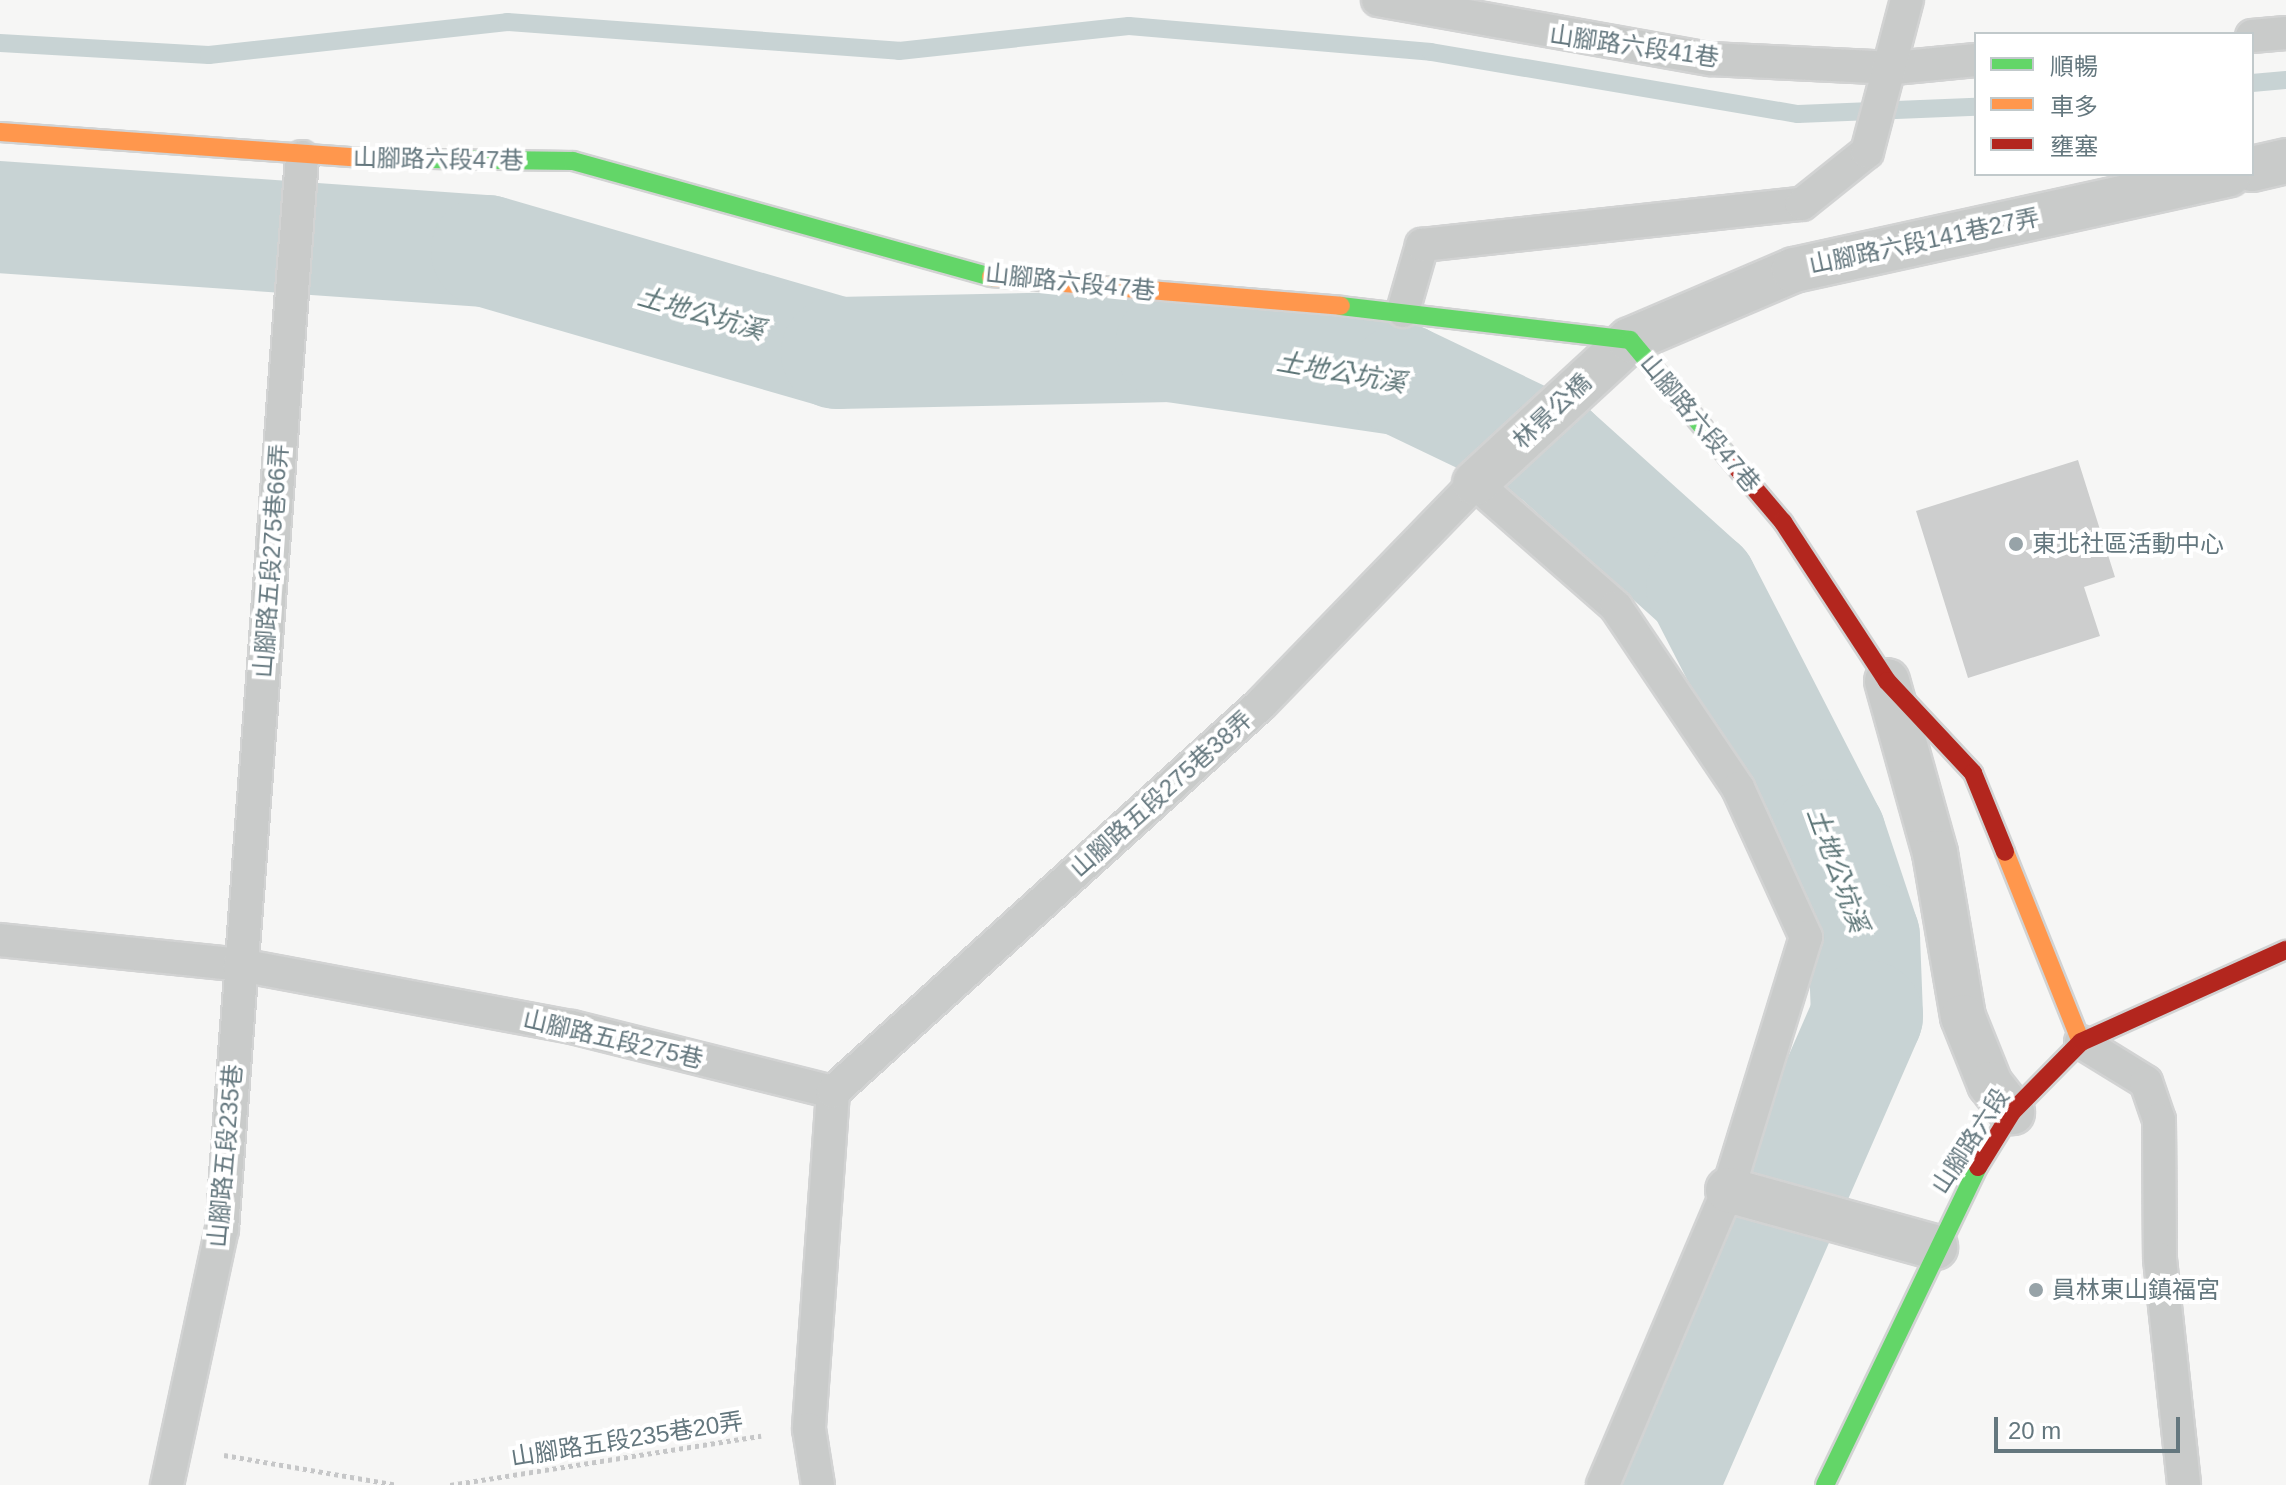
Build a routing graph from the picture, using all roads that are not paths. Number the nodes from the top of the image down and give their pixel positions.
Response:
1 (1378, 0) edge
2 (1907, 0) edge
3 (2286, 33) edge
4 (2254, 36) edge
5 (1974, 60) edge
6 (1894, 68) junction
7 (0, 132) edge
8 (302, 157) junction
9 (2286, 161) edge
10 (2254, 169) edge
11 (2220, 176) edge
12 (1403, 311) junction
13 (1630, 340) junction
14 (1475, 483) junction
15 (1887, 681) junction
16 (0, 940) edge
17 (2286, 950) edge
18 (240, 965) junction
19 (2081, 1042) junction
20 (833, 1092) junction
21 (2012, 1112) junction
22 (1728, 1190) junction
23 (1935, 1247) junction
24 (167, 1485) edge
25 (818, 1485) edge
26 (1603, 1485) edge
27 (1825, 1485) edge
28 (2184, 1485) edge

1 - 6 lane, 山腳路六段41巷
2 - 6 lane
3 - 4 lane
5 - 6 lane, 山腳路六段41巷
6 - 12 lane
7 - 8 street, 山腳路六段47巷
8 - 12 street, 山腳路六段47巷
8 - 18 lane, 山腳路五段275巷66弄
9 - 10 street
11 - 13 street, 山腳路六段141巷27弄
12 - 13 street, 山腳路六段47巷
13 - 14 street, 林景公橋
13 - 15 street, 山腳路六段47巷
14 - 20 lane, 山腳路五段275巷38弄
14 - 22 lane
15 - 19 street, 山腳路六段47巷
15 - 21 street, 山腳路六段47巷
16 - 18 lane, 山腳路五段275巷
17 - 19 street, 山腳路六段
18 - 20 lane, 山腳路五段275巷
18 - 24 lane, 山腳路五段235巷
19 - 21 street, 山腳路六段
19 - 28 lane
20 - 25 lane
21 - 23 street, 山腳路六段
22 - 23 street
22 - 26 lane
23 - 27 street, 山腳路六段

